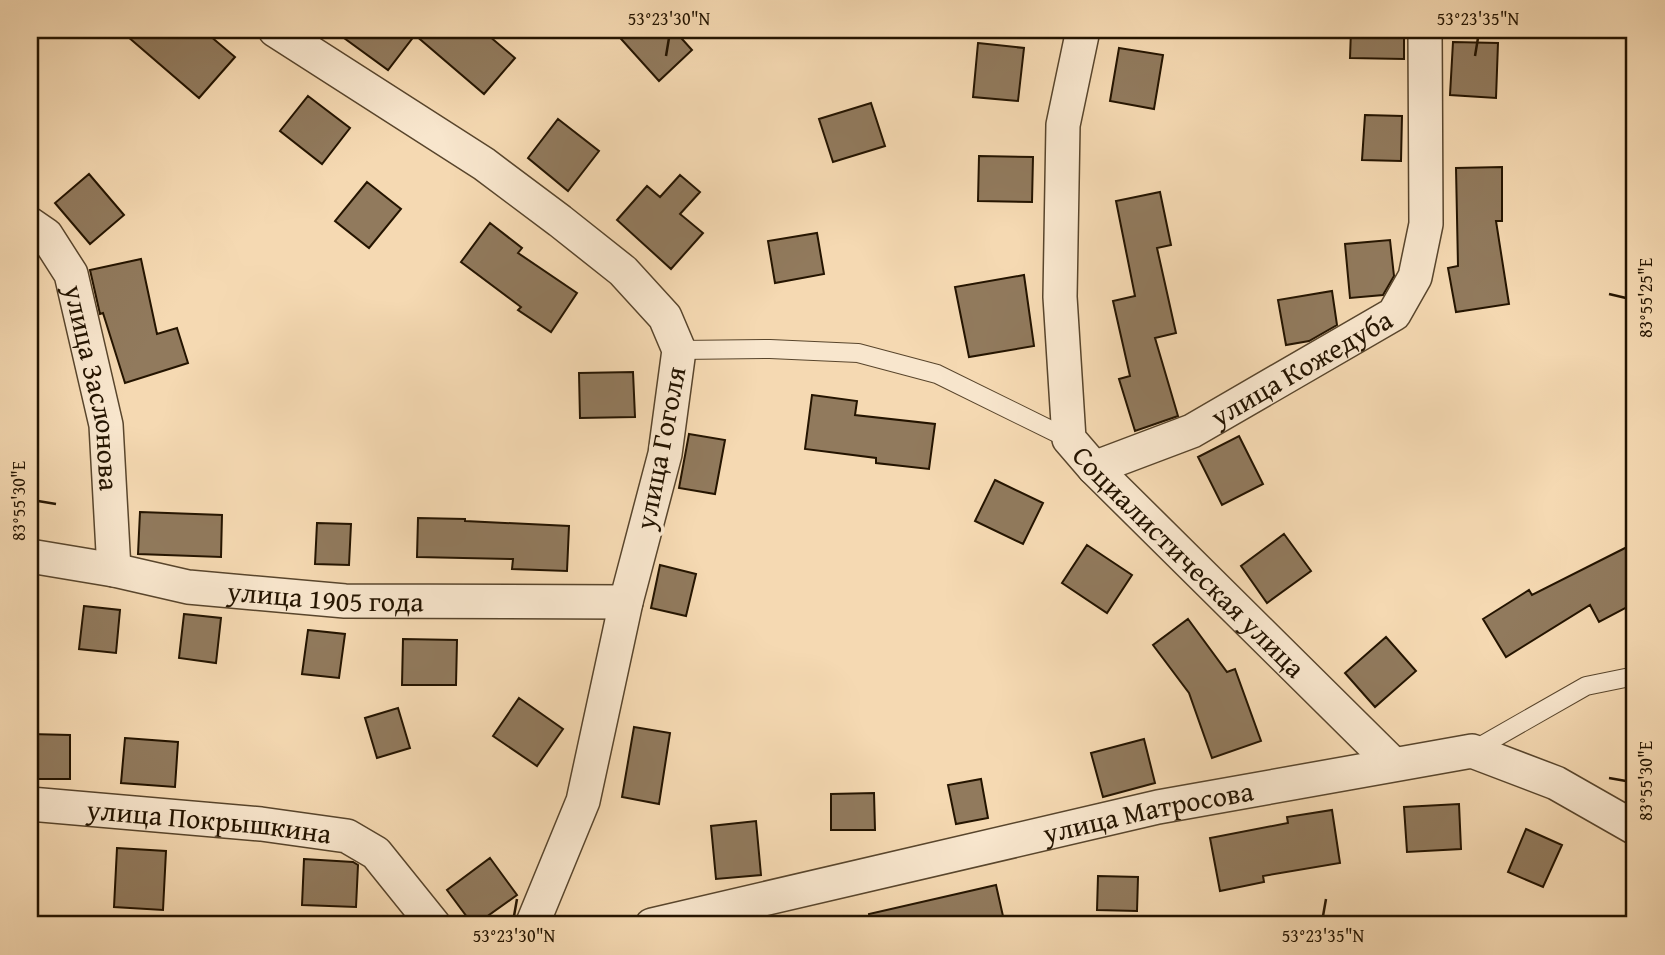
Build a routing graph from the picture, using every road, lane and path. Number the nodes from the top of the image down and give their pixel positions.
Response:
1 (275, 30) edge
2 (1083, 30) edge
3 (1425, 30) edge
4 (30, 224) edge
5 (679, 350) junction
6 (1069, 439) junction
7 (1094, 468) junction
8 (30, 556) edge
9 (114, 570) junction
10 (626, 602) junction
11 (1635, 676) edge
12 (1472, 751) junction
13 (1393, 764) junction
14 (30, 804) edge
15 (1635, 828) edge
16 (434, 925) edge
17 (532, 925) edge
18 (652, 925) edge

1 - 5 street, улица Гоголя
2 - 6 street, Социалистическая улица
3 - 7 street, улица Кожедуба
4 - 9 street, улица Заслонова
5 - 6 lane
5 - 10 street, улица Гоголя
6 - 7 street, Социалистическая улица
7 - 13 street, Социалистическая улица
8 - 9 street, улица 1905 года
9 - 10 street, улица 1905 года
10 - 17 street, улица Гоголя
11 - 12 lane
12 - 13 street, улица Матросова
12 - 15 street
13 - 18 street, улица Матросова
14 - 16 street, улица Покрышкина

